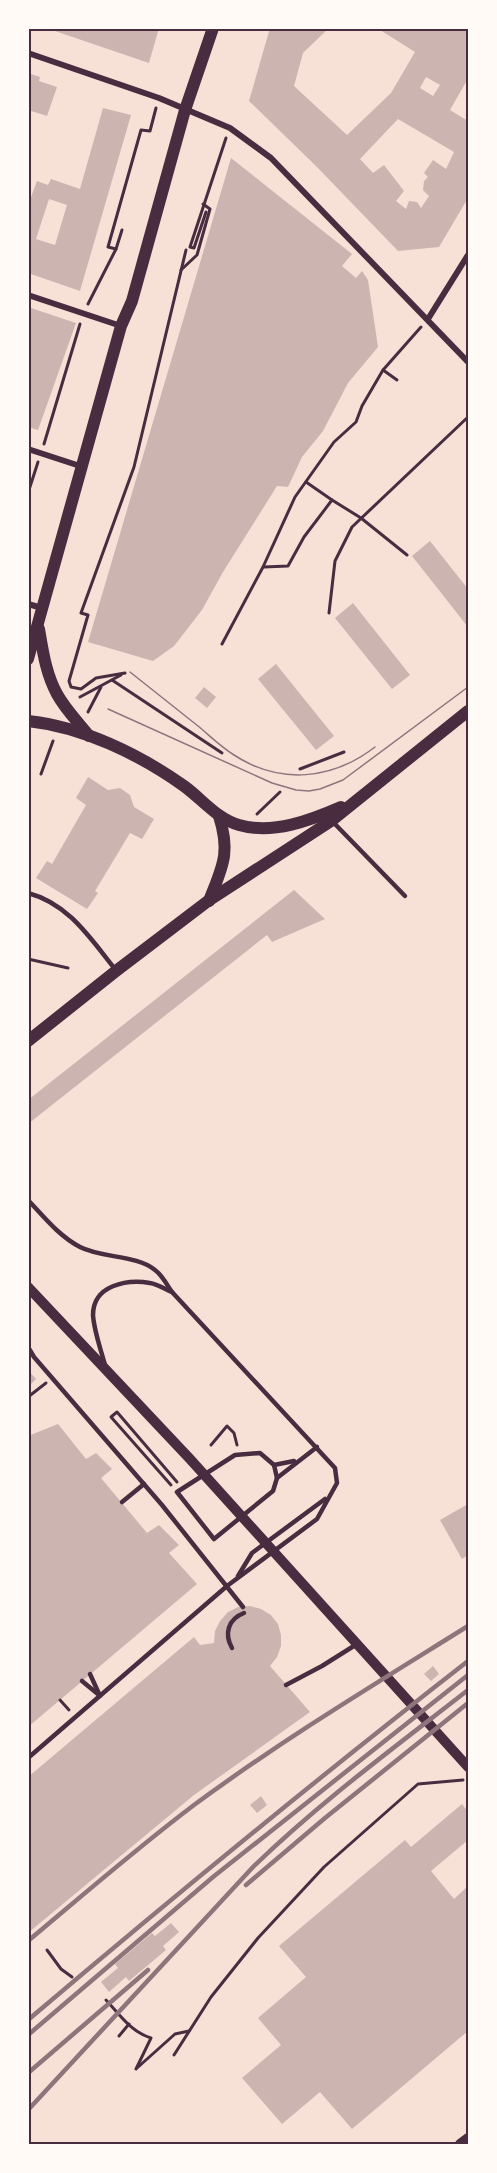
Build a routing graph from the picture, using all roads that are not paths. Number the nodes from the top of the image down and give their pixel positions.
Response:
1 (213, 28) edge
2 (28, 53) edge
3 (185, 110) junction
4 (468, 255) edge
5 (28, 296) edge
6 (428, 319) junction
7 (121, 326) junction
8 (468, 362) edge
9 (28, 449) edge
10 (81, 466) junction
11 (28, 604) edge
12 (42, 608) junction
13 (38, 624) junction
14 (28, 659) edge
15 (468, 711) edge
16 (28, 721) edge
17 (90, 737) junction
18 (357, 800) junction
19 (219, 816) junction
20 (331, 820) junction
21 (28, 893) edge
22 (405, 896) dead end
23 (208, 901) junction
24 (117, 970) junction
25 (28, 1041) edge
26 (28, 1200) edge
27 (28, 1287) edge
28 (172, 1292) junction
29 (28, 1347) edge
30 (107, 1371) junction
31 (317, 1447) junction
32 (297, 1460) junction
33 (274, 1465) junction
34 (277, 1478) junction
35 (144, 1484) junction
36 (328, 1497) junction
37 (122, 1502) dead end
38 (236, 1578) junction
39 (227, 1586) junction
40 (357, 1644) junction
41 (232, 1648) dead end
42 (90, 1674) dead end
43 (82, 1681) dead end
44 (286, 1685) dead end
45 (100, 1696) junction
46 (30, 1757) edge
47 (468, 1767) edge
48 (468, 2138) edge
49 (460, 2145) edge

1 - 3 main road
2 - 3 street
3 - 6 street
3 - 7 main road
4 - 6 street
5 - 7 street
6 - 8 street
7 - 10 main road
9 - 10 street
10 - 12 main road
11 - 12 street
12 - 13 main road
13 - 14 main road
13 - 17 main road
15 - 18 main road
16 - 17 main road
17 - 19 main road
18 - 19 main road
18 - 20 main road
19 - 23 main road
20 - 22 lane
20 - 23 main road
21 - 24 lane
23 - 24 main road
24 - 25 main road
26 - 28 lane
27 - 30 street
28 - 30 lane
28 - 31 lane
29 - 35 lane
30 - 40 street
31 - 32 lane
31 - 36 lane
32 - 33 lane
32 - 34 lane
33 - 34 lane
33 - 34 lane
35 - 37 lane
35 - 39 lane
36 - 38 lane
36 - 38 lane
38 - 39 lane
39 - 41 lane
39 - 45 lane
40 - 44 lane
40 - 47 street
42 - 45 lane
43 - 45 lane
45 - 46 lane
48 - 49 street

